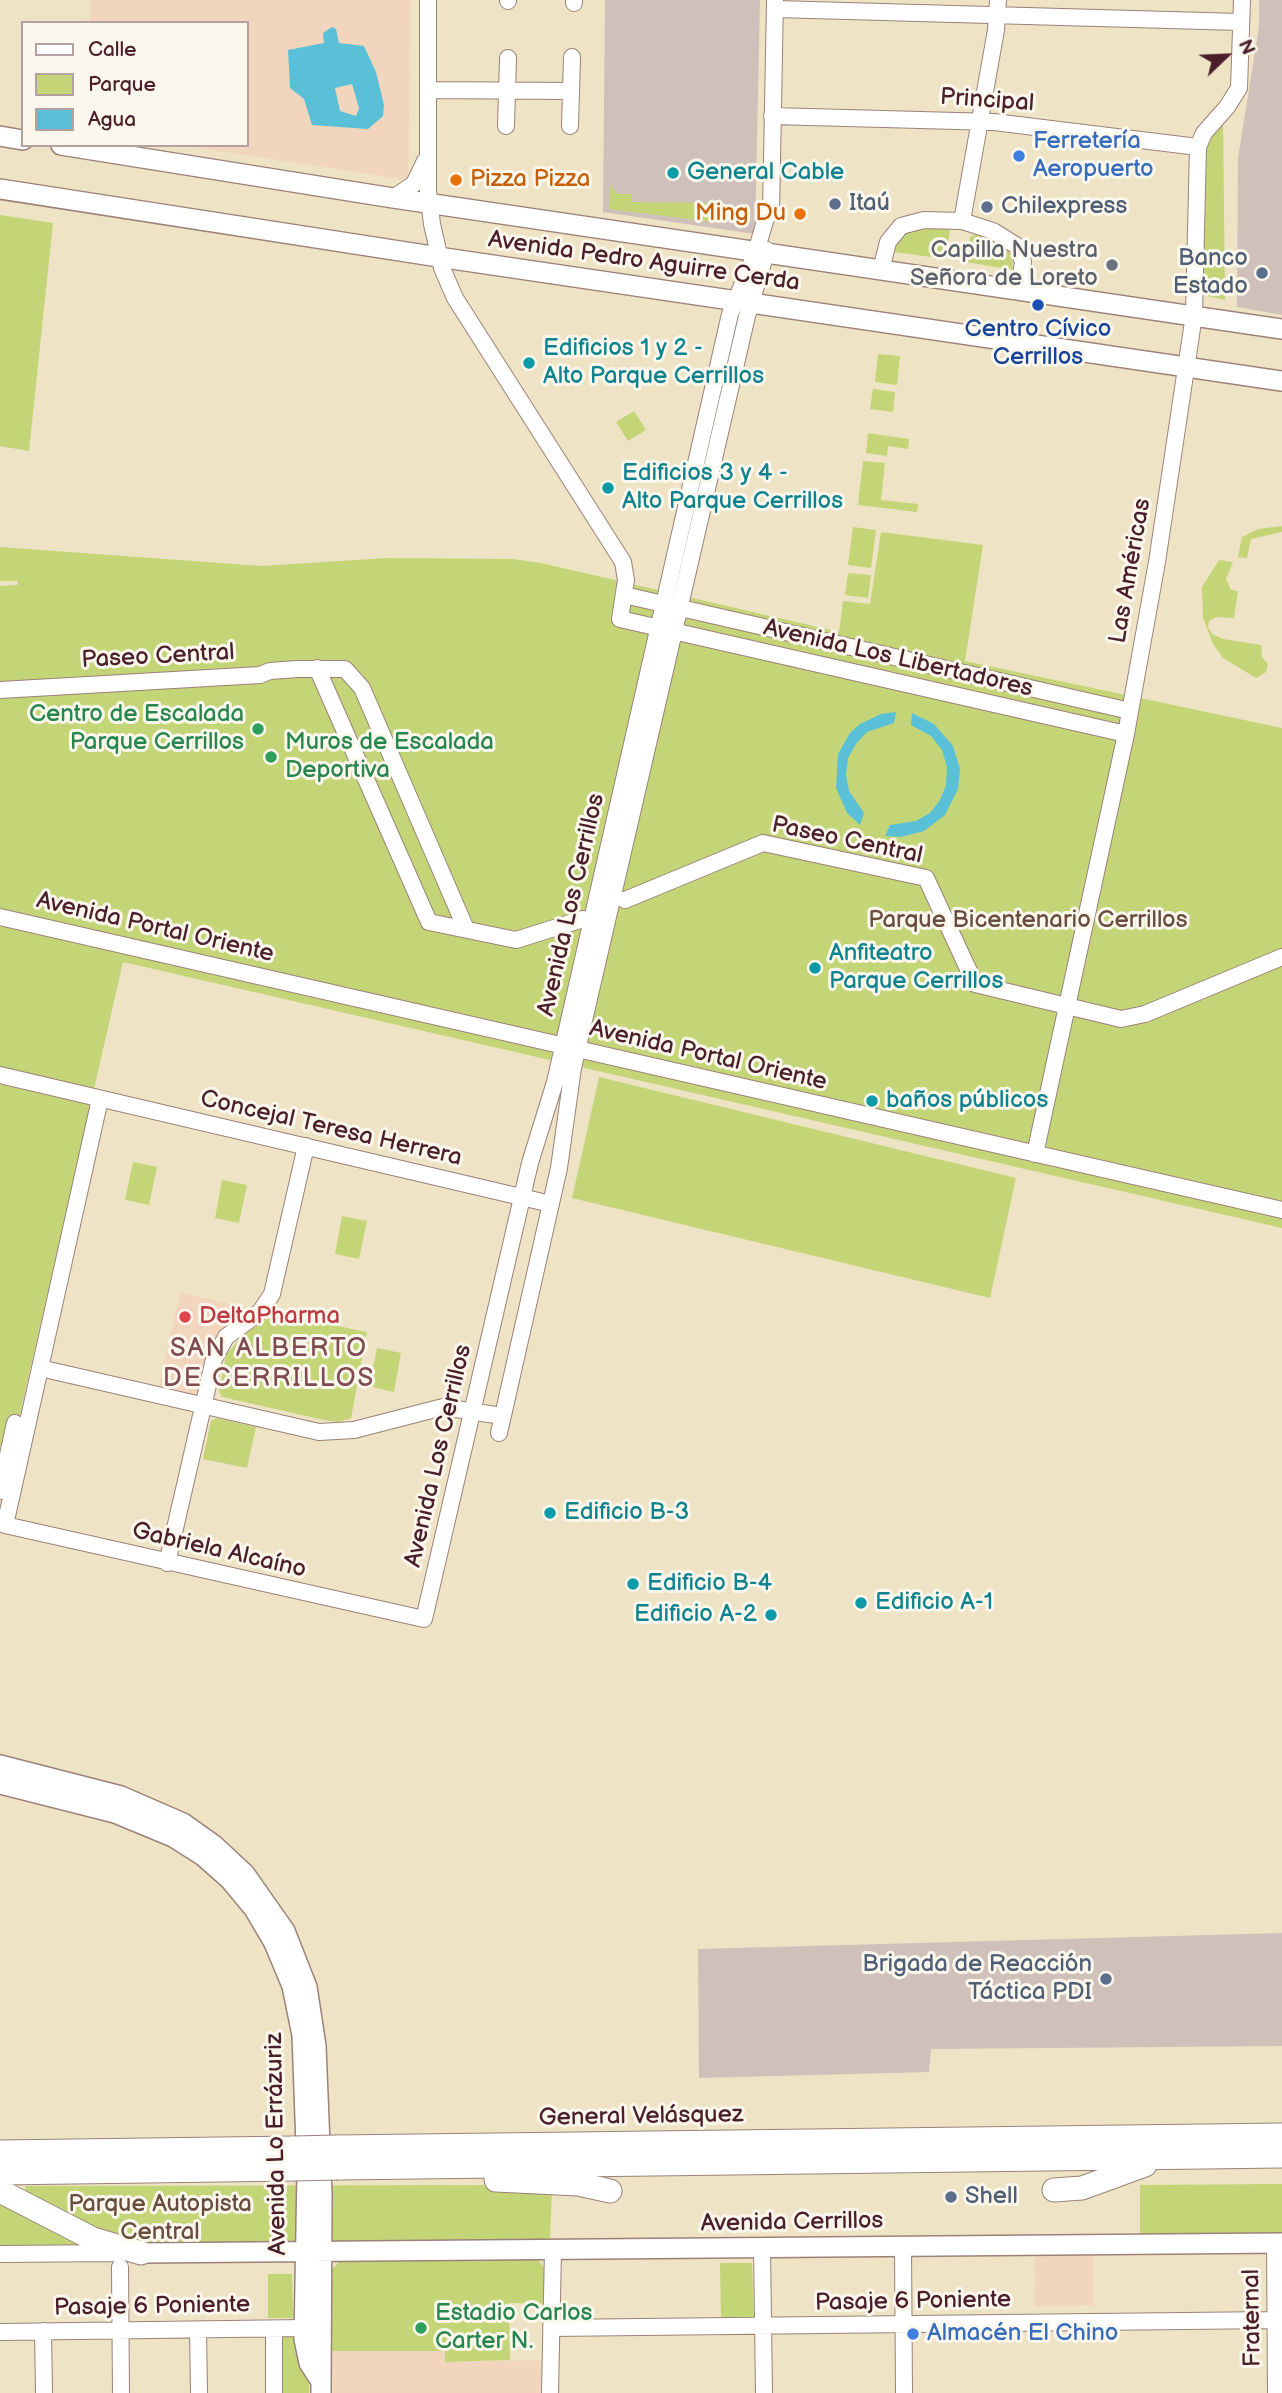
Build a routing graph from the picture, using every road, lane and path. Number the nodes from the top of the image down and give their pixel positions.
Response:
1 (428, 0) edge
2 (1241, 0) edge
3 (775, 4) edge
4 (998, 7) edge
5 (1241, 22) junction
6 (572, 57) dead end
7 (508, 58) dead end
8 (428, 90) junction
9 (507, 90) junction
10 (571, 91) junction
11 (772, 116) junction
12 (979, 121) junction
13 (506, 126) dead end
14 (570, 126) dead end
15 (0, 136) edge
16 (21, 140) edge
17 (74, 147) edge
18 (1198, 147) junction
19 (428, 152) junction
20 (0, 189) edge
21 (393, 198) junction
22 (430, 204) junction
23 (961, 221) junction
24 (761, 253) junction
25 (439, 257) junction
26 (881, 270) junction
27 (1019, 289) junction
28 (742, 301) junction
29 (1194, 315) junction
30 (1282, 328) edge
31 (1186, 366) junction
32 (1282, 381) edge
33 (624, 595) junction
34 (673, 604) junction
35 (667, 630) junction
36 (317, 668) junction
37 (0, 690) edge
38 (1130, 711) junction
39 (1126, 734) junction
40 (625, 900) dead end
41 (0, 917) edge
42 (583, 919) dead end
43 (466, 929) junction
44 (1282, 957) edge
45 (1068, 1007) junction
46 (570, 1047) junction
47 (0, 1075) edge
48 (100, 1100) junction
49 (306, 1146) junction
50 (1035, 1154) junction
51 (522, 1196) junction
52 (551, 1203) junction
53 (1282, 1210) edge
54 (40, 1368) junction
55 (204, 1405) junction
56 (473, 1410) junction
57 (502, 1416) junction
58 (15, 1423) dead end
59 (499, 1433) dead end
60 (0, 1491) edge
61 (167, 1563) junction
62 (424, 1619) joint
63 (0, 1765) edge
64 (0, 1784) edge
65 (1282, 2135) edge
66 (0, 2152) edge
67 (1282, 2156) edge
68 (1174, 2157) junction
69 (294, 2158) junction
70 (338, 2158) junction
71 (382, 2168) junction
72 (0, 2173) edge
73 (1054, 2190) dead end
74 (0, 2191) edge
75 (610, 2191) dead end
76 (1278, 2243) edge
77 (903, 2246) junction
78 (762, 2248) junction
79 (312, 2250) junction
80 (553, 2250) junction
81 (141, 2253) junction
82 (0, 2254) edge
83 (120, 2267) dead end
84 (1275, 2320) junction
85 (904, 2325) junction
86 (304, 2328) junction
87 (551, 2328) junction
88 (764, 2328) junction
89 (274, 2329) junction
90 (121, 2330) junction
91 (198, 2330) junction
92 (0, 2332) edge
93 (43, 2332) junction
94 (321, 2387) edge
95 (44, 2393) edge
96 (121, 2393) edge
97 (199, 2393) edge
98 (274, 2393) edge
99 (550, 2393) edge
100 (764, 2393) edge
101 (904, 2393) edge
102 (1276, 2393) edge

1 - 8 street
2 - 5 street
3 - 4 street
3 - 11 street, Avenida Los Cerrillos
4 - 5 street
4 - 12 street
5 - 18 street
6 - 10 street
7 - 9 street
8 - 9 street
8 - 19 street
9 - 10 street
9 - 13 street
10 - 14 street
11 - 12 street, Principal
11 - 24 street, Avenida Los Cerrillos
12 - 18 street, Principal
12 - 23 street
15 - 16 main road
17 - 21 main road, Avenida Pedro Aguirre Cerda
18 - 29 street, Las Américas
19 - 21 street
19 - 22 street
20 - 25 main road, Avenida Pedro Aguirre Cerda
21 - 22 main road, Avenida Pedro Aguirre Cerda
22 - 24 main road, Avenida Pedro Aguirre Cerda
22 - 25 street
23 - 26 street
23 - 27 street
24 - 26 main road, Avenida Pedro Aguirre Cerda
24 - 28 street, Avenida Los Cerrillos
25 - 28 main road, Avenida Pedro Aguirre Cerda
25 - 33 street
26 - 27 main road, Avenida Pedro Aguirre Cerda
27 - 29 main road, Avenida Pedro Aguirre Cerda
28 - 31 main road, Avenida Pedro Aguirre Cerda
28 - 34 street, Avenida Los Cerrillos
29 - 30 main road, Avenida Pedro Aguirre Cerda
29 - 31 street, Las Américas
31 - 32 main road, Avenida Pedro Aguirre Cerda
31 - 38 street, Las Américas
33 - 34 street, Avenida Los Libertadores
33 - 35 street, Avenida Los Libertadores
34 - 35 street, Avenida Los Cerrillos
34 - 38 street, Avenida Los Libertadores
35 - 39 street, Avenida Los Libertadores
35 - 46 street, Avenida Los Cerrillos
36 - 37 street, Paseo Central
36 - 43 street
36 - 43 street, Paseo Central
38 - 39 street, Las Américas
39 - 45 street, Las Américas
40 - 45 street, Paseo Central
41 - 46 street, Avenida Portal Oriente
42 - 43 street
44 - 45 street, Paseo Central
45 - 50 street, Las Américas
46 - 50 street, Avenida Portal Oriente
46 - 51 street, Avenida Los Cerrillos
46 - 52 street, Avenida Los Cerrillos
47 - 48 street, Concejal Teresa Herrera
48 - 49 street, Concejal Teresa Herrera
48 - 54 street
49 - 51 street, Concejal Teresa Herrera
49 - 55 street
50 - 53 street, Avenida Portal Oriente
51 - 52 street, Concejal Teresa Herrera
51 - 56 street, Avenida Los Cerrillos
52 - 57 street, Avenida Los Cerrillos
54 - 55 street
54 - 61 street, Gabriela Alcaíno
55 - 56 street
55 - 61 street
56 - 57 street
56 - 62 street, Avenida Los Cerrillos
57 - 59 street, Avenida Los Cerrillos
58 - 60 street
61 - 62 street, Gabriela Alcaíno
63 - 79 main road, Avenida Lo Errázuriz
64 - 79 main road, Avenida Lo Errázuriz
65 - 70 highway, General Velásquez
66 - 69 highway, General Velásquez
67 - 68 highway, General Velásquez
68 - 71 highway, General Velásquez
68 - 73 highway
69 - 70 highway, General Velásquez, bridge
69 - 72 highway, General Velásquez
70 - 71 highway, General Velásquez
71 - 75 highway
74 - 81 highway
76 - 77 main road, Avenida Cerrillos
76 - 84 street, Fraternal
77 - 78 main road, Avenida Cerrillos
77 - 85 street
78 - 80 main road, Avenida Cerrillos
78 - 88 street
79 - 80 main road, Avenida Cerrillos
79 - 81 main road, Avenida Cerrillos
79 - 86 main road, Avenida Lo Errázuriz
79 - 94 main road
80 - 87 street
81 - 82 street
83 - 90 street
84 - 85 street, Pasaje 6 Poniente
84 - 102 street, Fraternal
85 - 88 street, Pasaje 6 Poniente
85 - 101 street
86 - 89 street, Pasaje 6 Poniente
86 - 94 main road, Avenida Lo Errázuriz
87 - 88 street, Pasaje 6 Poniente
87 - 99 street
88 - 100 street
89 - 91 street, Pasaje 6 Poniente
89 - 98 street
90 - 91 street, Pasaje 6 Poniente
90 - 93 street, Pasaje 6 Poniente
90 - 96 street
91 - 97 street
92 - 93 street, Pasaje 6 Poniente
93 - 95 street

